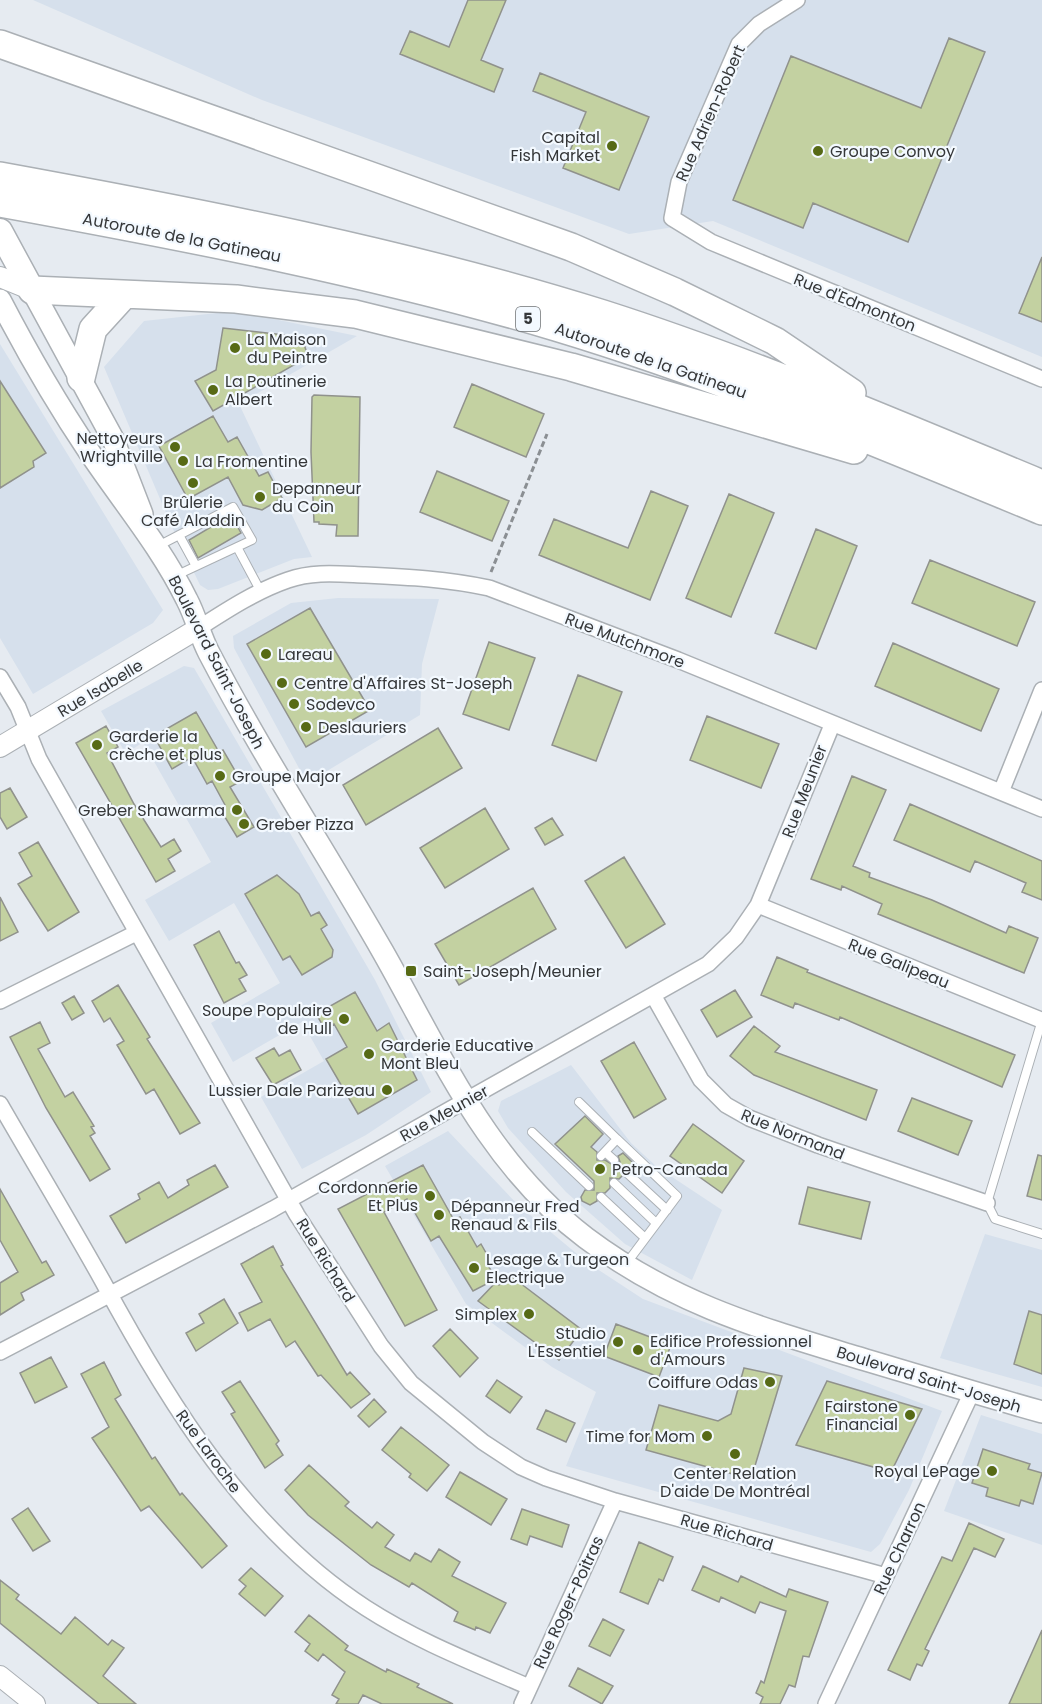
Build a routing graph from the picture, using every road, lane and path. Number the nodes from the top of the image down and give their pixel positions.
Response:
1 (797, 0) edge
2 (0, 44) edge
3 (0, 176) edge
4 (0, 203) edge
5 (672, 218) joint
6 (0, 231) edge
7 (0, 277) edge
8 (0, 290) edge
9 (32, 290) junction
10 (124, 295) junction
11 (0, 300) edge
12 (81, 378) junction
13 (1042, 379) edge
14 (901, 425) junction
15 (547, 434) dead end
16 (1042, 484) edge
17 (984, 487) junction
18 (1042, 511) edge
19 (179, 535) junction
20 (229, 540) dead end
21 (155, 545) junction
22 (235, 548) junction
23 (196, 566) junction
24 (492, 572) dead end
25 (173, 576) junction
26 (261, 592) junction
27 (199, 628) junction
28 (0, 676) edge
29 (1042, 690) edge
30 (832, 725) junction
31 (27, 732) junction
32 (0, 747) edge
33 (1001, 792) junction
34 (1042, 809) edge
35 (758, 905) junction
36 (136, 933) junction
37 (653, 995) junction
38 (0, 1001) edge
39 (1041, 1020) edge
40 (1039, 1041) edge
41 (465, 1100) junction
42 (579, 1102) dead end
43 (0, 1104) edge
44 (532, 1132) dead end
45 (617, 1139) junction
46 (614, 1160) dead end
47 (626, 1172) dead end
48 (614, 1183) dead end
49 (589, 1186) dead end
50 (601, 1197) dead end
51 (289, 1200) junction
52 (987, 1203) junction
53 (667, 1210) junction
54 (656, 1223) junction
55 (1042, 1234) edge
56 (645, 1238) junction
57 (625, 1266) junction
58 (110, 1296) junction
59 (0, 1352) edge
60 (972, 1392) junction
61 (1042, 1413) edge
62 (615, 1501) junction
63 (886, 1576) junction
64 (2, 1683) edge
65 (530, 1687) junction
66 (35, 1704) edge
67 (522, 1704) edge
68 (826, 1704) edge

1 - 5 street, Rue Adrien-Robert
2 - 14 highway
3 - 14 highway, Autoroute de la Gatineau / 5
4 - 17 highway, Autoroute de la Gatineau / 5
5 - 13 street, Rue d'Edmonton
6 - 9 main road, Boulevard Saint-Joseph
7 - 9 street
8 - 9 street
9 - 10 highway
9 - 12 main road, Boulevard Saint-Joseph
10 - 12 highway
10 - 17 highway
11 - 21 main road, Boulevard Saint-Joseph
12 - 21 main road, Boulevard Saint-Joseph
14 - 16 highway, Autoroute de la Gatineau / 5
15 - 24 path
17 - 18 highway, Autoroute de la Gatineau / 5
19 - 21 lane
19 - 22 lane
19 - 23 lane
20 - 22 lane
21 - 25 main road, Boulevard Saint-Joseph
22 - 23 lane
22 - 26 lane
23 - 25 lane
25 - 27 main road, Boulevard Saint-Joseph
26 - 27 street, Rue Mutchmore
26 - 30 street, Rue Mutchmore
27 - 31 street, Rue Isabelle
27 - 41 main road, Boulevard Saint-Joseph
28 - 31 street, Rue Richard
29 - 33 street
30 - 33 street, Rue Mutchmore
30 - 35 street, Rue Meunier
31 - 32 street, Rue Isabelle
31 - 36 street, Rue Richard
33 - 34 street, Rue Mutchmore
35 - 37 street, Rue Meunier
35 - 39 street, Rue Galipeau
36 - 38 street
36 - 51 street, Rue Richard
37 - 41 street, Rue Meunier
37 - 52 street, Rue Normand
39 - 40 lane
40 - 52 lane
41 - 51 street, Rue Meunier
41 - 57 main road, Boulevard Saint-Joseph
42 - 45 lane
43 - 58 street, Rue Laroche
44 - 49 lane
45 - 46 lane
45 - 53 lane
47 - 53 lane
48 - 54 lane
50 - 56 lane
51 - 58 street, Rue Meunier
51 - 62 street, Rue Richard
52 - 55 lane
53 - 54 lane
54 - 56 lane
56 - 57 lane
57 - 60 main road, Boulevard Saint-Joseph
58 - 59 street, Rue Meunier
58 - 65 street, Rue Laroche
60 - 61 main road, Boulevard Saint-Joseph
60 - 63 street, Rue Charron
62 - 63 street, Rue Richard
62 - 65 street, Rue Roger-Poitras
63 - 68 street, Rue Charron
64 - 66 street
65 - 67 street, Rue Roger-Poitras

